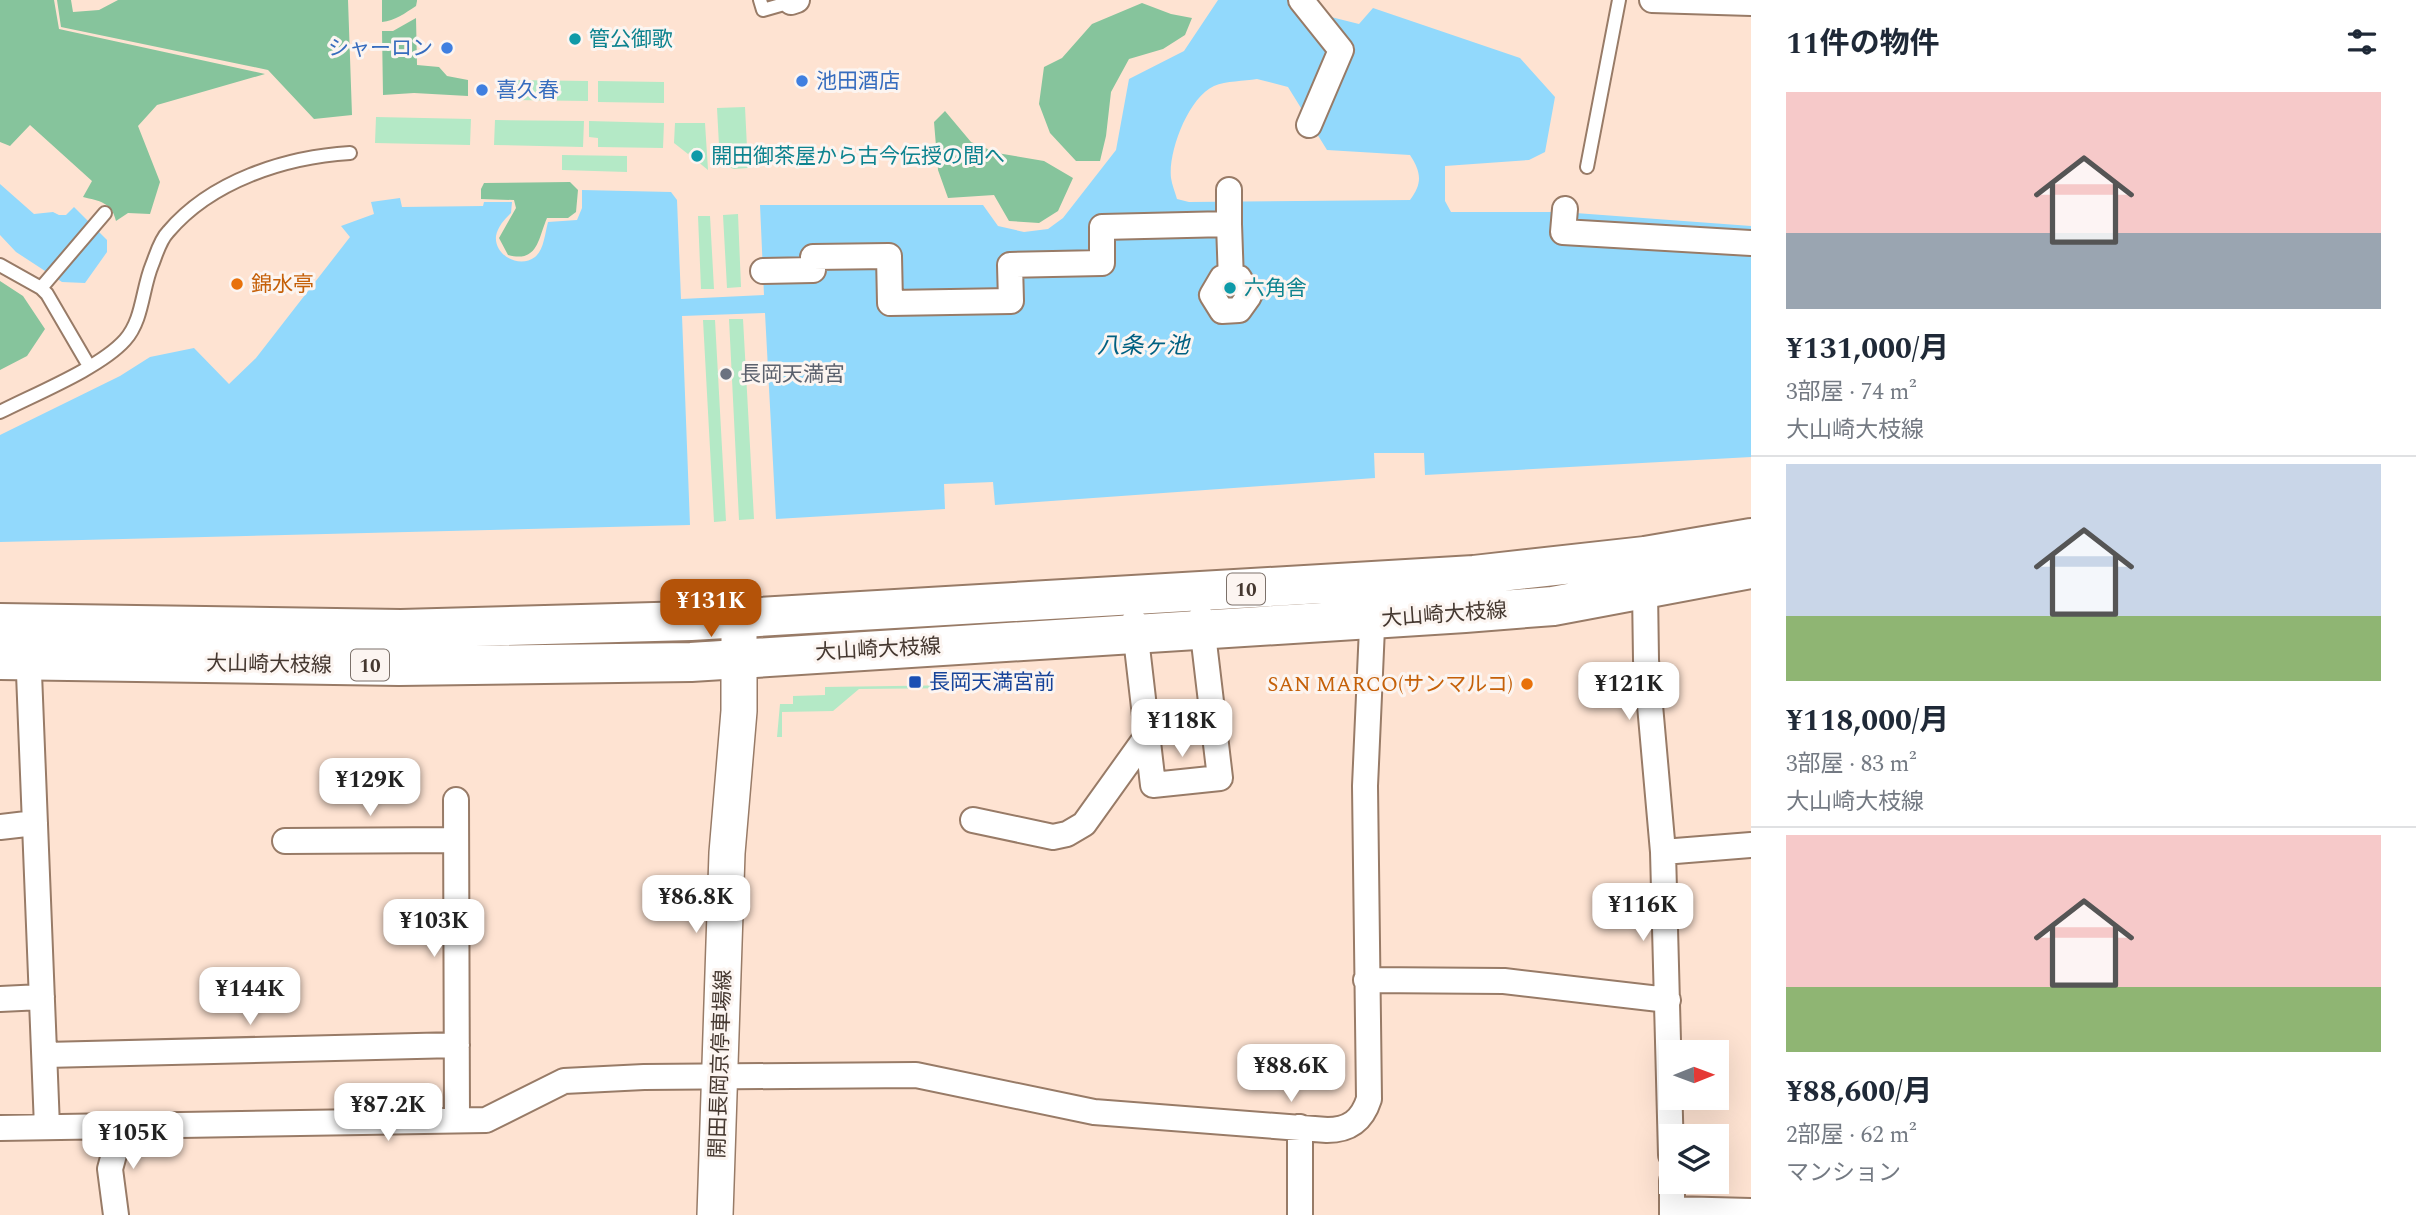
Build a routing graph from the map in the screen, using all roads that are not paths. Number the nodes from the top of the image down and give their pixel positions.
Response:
1 (760, 0) edge
2 (1301, 0) edge
3 (1619, 0) edge
4 (1652, 0) edge
5 (794, 1) edge
6 (1751, 3) edge
7 (1309, 125) dead end
8 (350, 153) dead end
9 (1587, 167) dead end
10 (1229, 190) dead end
11 (1565, 209) dead end
12 (104, 213) dead end
13 (1229, 225) junction
14 (1751, 243) edge
15 (0, 265) edge
16 (763, 271) dead end
17 (1231, 279) dead end
18 (41, 288) junction
19 (89, 366) junction
20 (0, 412) edge
21 (1751, 538) edge
22 (1751, 569) edge
23 (1645, 590) junction
24 (1373, 600) junction
25 (1200, 611) junction
26 (1133, 615) junction
27 (739, 619) junction
28 (14, 642) edge
29 (740, 657) junction
30 (1147, 736) junction
31 (456, 800) dead end
32 (973, 820) dead end
33 (35, 822) junction
34 (0, 828) edge
35 (285, 841) dead end
36 (456, 841) junction
37 (1751, 845) edge
38 (1663, 852) junction
39 (1366, 980) junction
40 (42, 997) junction
41 (0, 999) edge
42 (1668, 1000) junction
43 (457, 1045) junction
44 (45, 1055) junction
45 (720, 1078) junction
46 (457, 1119) junction
47 (1670, 1124) edge
48 (122, 1125) junction
49 (47, 1127) junction
50 (1300, 1127) junction
51 (0, 1128) edge
52 (1672, 1194) edge
53 (1751, 1211) edge
54 (1672, 1212) edge
55 (116, 1215) edge
56 (715, 1215) edge
57 (1300, 1215) edge

1 - 5 lane
2 - 7 street
3 - 9 lane
4 - 6 street
8 - 19 lane
10 - 13 street
11 - 14 street
12 - 18 lane
13 - 16 street
13 - 17 street
15 - 18 lane
18 - 19 lane
19 - 20 lane
21 - 24 main road, 大山崎大枝線 / 10
22 - 23 main road, 大山崎大枝線 / 10
23 - 24 main road, 大山崎大枝線 / 10
23 - 38 street
24 - 25 main road, 大山崎大枝線 / 10
24 - 39 street
25 - 26 main road, 大山崎大枝線 / 10
25 - 30 street
26 - 27 main road, 大山崎大枝線 / 10
26 - 29 main road, 大山崎大枝線 / 10
26 - 30 street
27 - 28 main road, 大山崎大枝線 / 10
27 - 29 main road, 開田長岡京停車場線
28 - 29 main road, 大山崎大枝線 / 10
28 - 33 street
29 - 45 main road, 開田長岡京停車場線
30 - 32 street
31 - 36 street
33 - 34 street
33 - 40 street
35 - 36 street
36 - 43 street
37 - 38 street
38 - 42 street
39 - 42 street
39 - 50 street
40 - 41 street
40 - 44 street
42 - 47 street
43 - 44 street
43 - 46 street
44 - 49 street
45 - 46 street
45 - 50 street
45 - 56 main road, 開田長岡京停車場線
46 - 48 street
48 - 49 street
48 - 55 street
49 - 51 street
50 - 57 street
52 - 54 street
53 - 54 street

